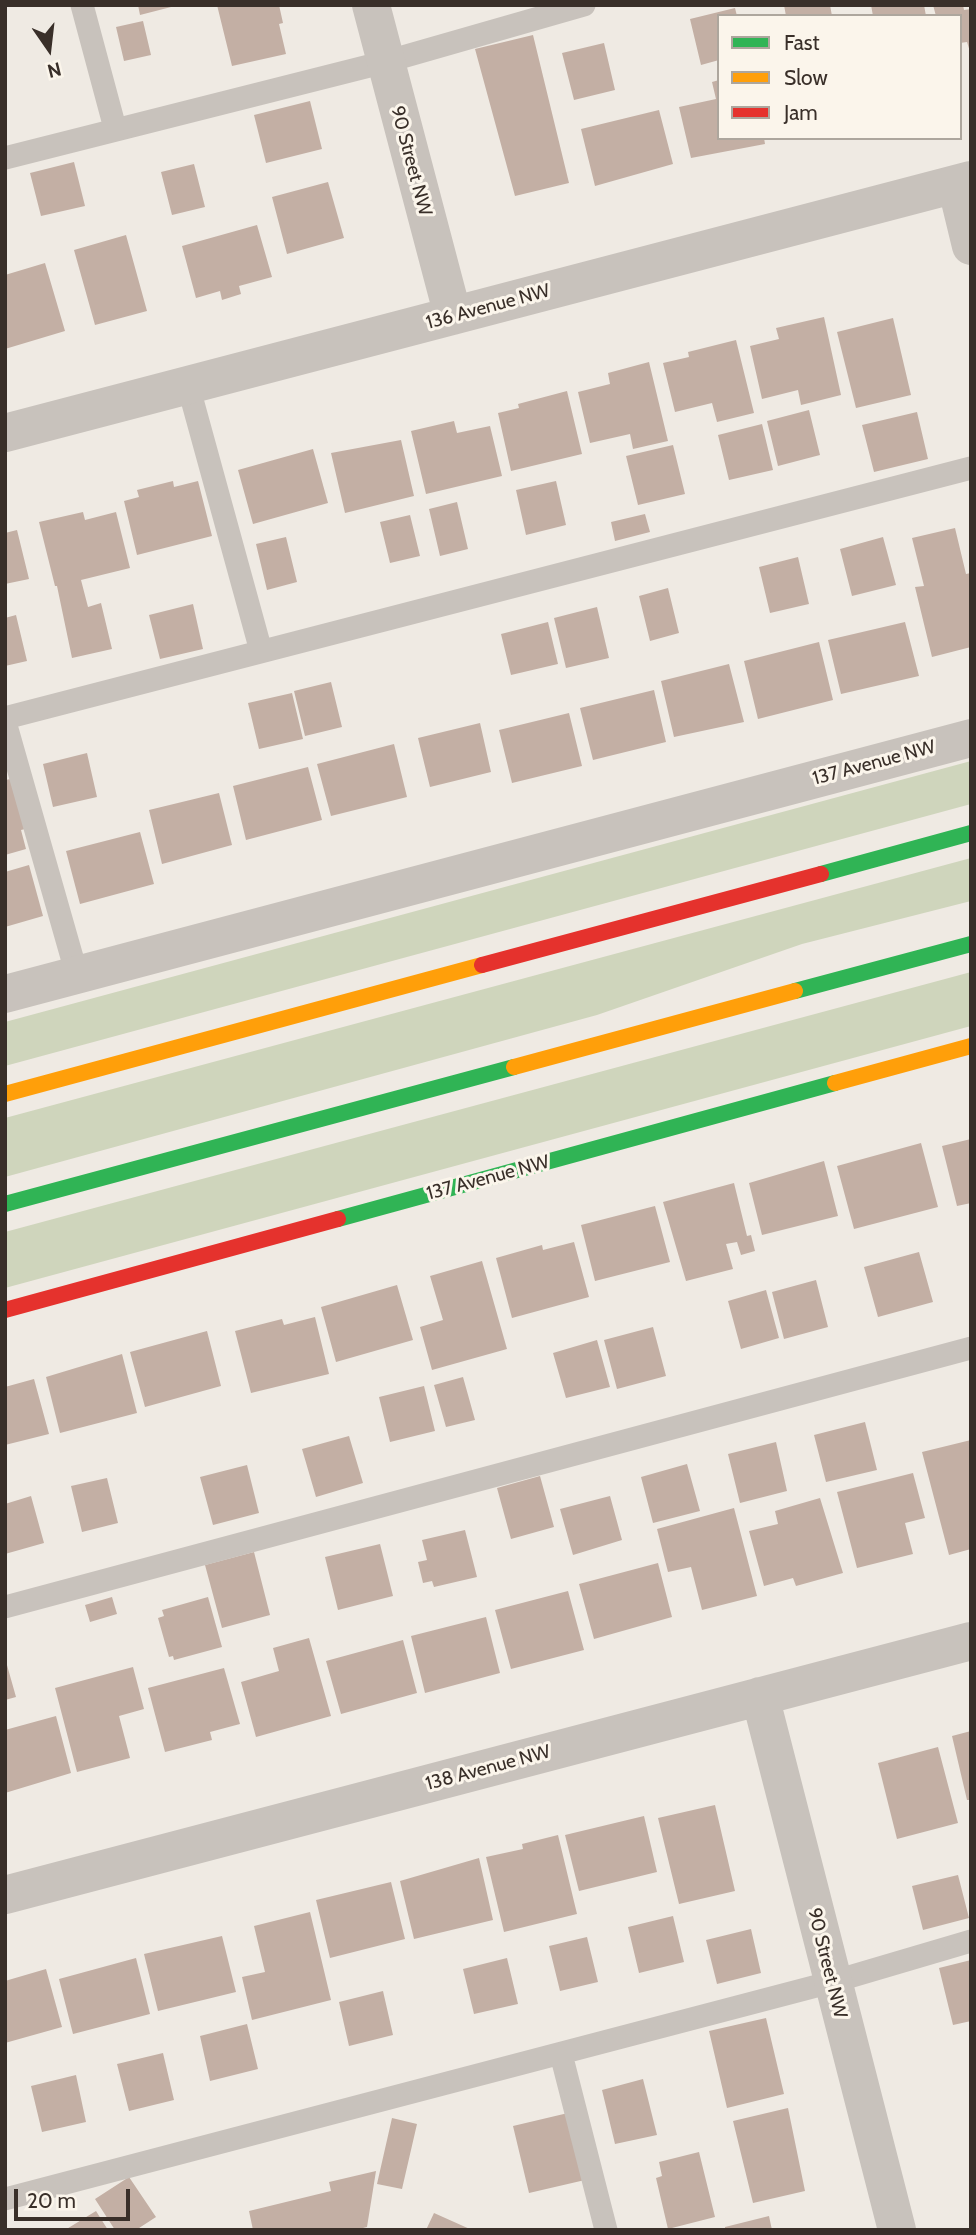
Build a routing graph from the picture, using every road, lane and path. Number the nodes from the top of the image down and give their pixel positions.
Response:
1 (82, 5) edge
2 (371, 5) edge
3 (584, 5) edge
4 (385, 62) junction
5 (115, 128) junction
6 (5, 158) edge
7 (963, 182) edge
8 (971, 246) edge
9 (453, 316) junction
10 (188, 385) junction
11 (5, 433) edge
12 (971, 468) edge
13 (261, 651) junction
14 (5, 720) edge
15 (971, 738) edge
16 (971, 833) edge
17 (971, 944) edge
18 (77, 975) junction
19 (5, 994) edge
20 (971, 1046) edge
21 (5, 1094) edge
22 (5, 1204) edge
23 (5, 1310) edge
24 (971, 1348) edge
25 (5, 1607) edge
26 (971, 1641) edge
27 (760, 1696) junction
28 (5, 1895) edge
29 (971, 1941) edge
30 (832, 1982) junction
31 (561, 2054) junction
32 (5, 2199) edge
33 (606, 2230) edge
34 (897, 2230) edge

1 - 5 lane
2 - 4 street, 90 Street NW
3 - 4 lane
4 - 5 lane
4 - 9 street, 90 Street NW
5 - 6 lane
7 - 8 street
7 - 9 street, 136 Avenue NW
9 - 10 street, 136 Avenue NW
10 - 11 street, 136 Avenue NW
10 - 13 lane
12 - 13 lane
13 - 14 lane
14 - 18 lane
15 - 18 street, 137 Avenue NW
16 - 21 main road
17 - 22 main road
18 - 19 street, 137 Avenue NW
20 - 23 main road, 137 Avenue NW
24 - 25 lane
26 - 27 street, 138 Avenue NW
27 - 28 street, 138 Avenue NW
27 - 30 street, 90 Street NW
29 - 30 lane
30 - 31 lane
30 - 34 street, 90 Street NW
31 - 32 lane
31 - 33 lane

